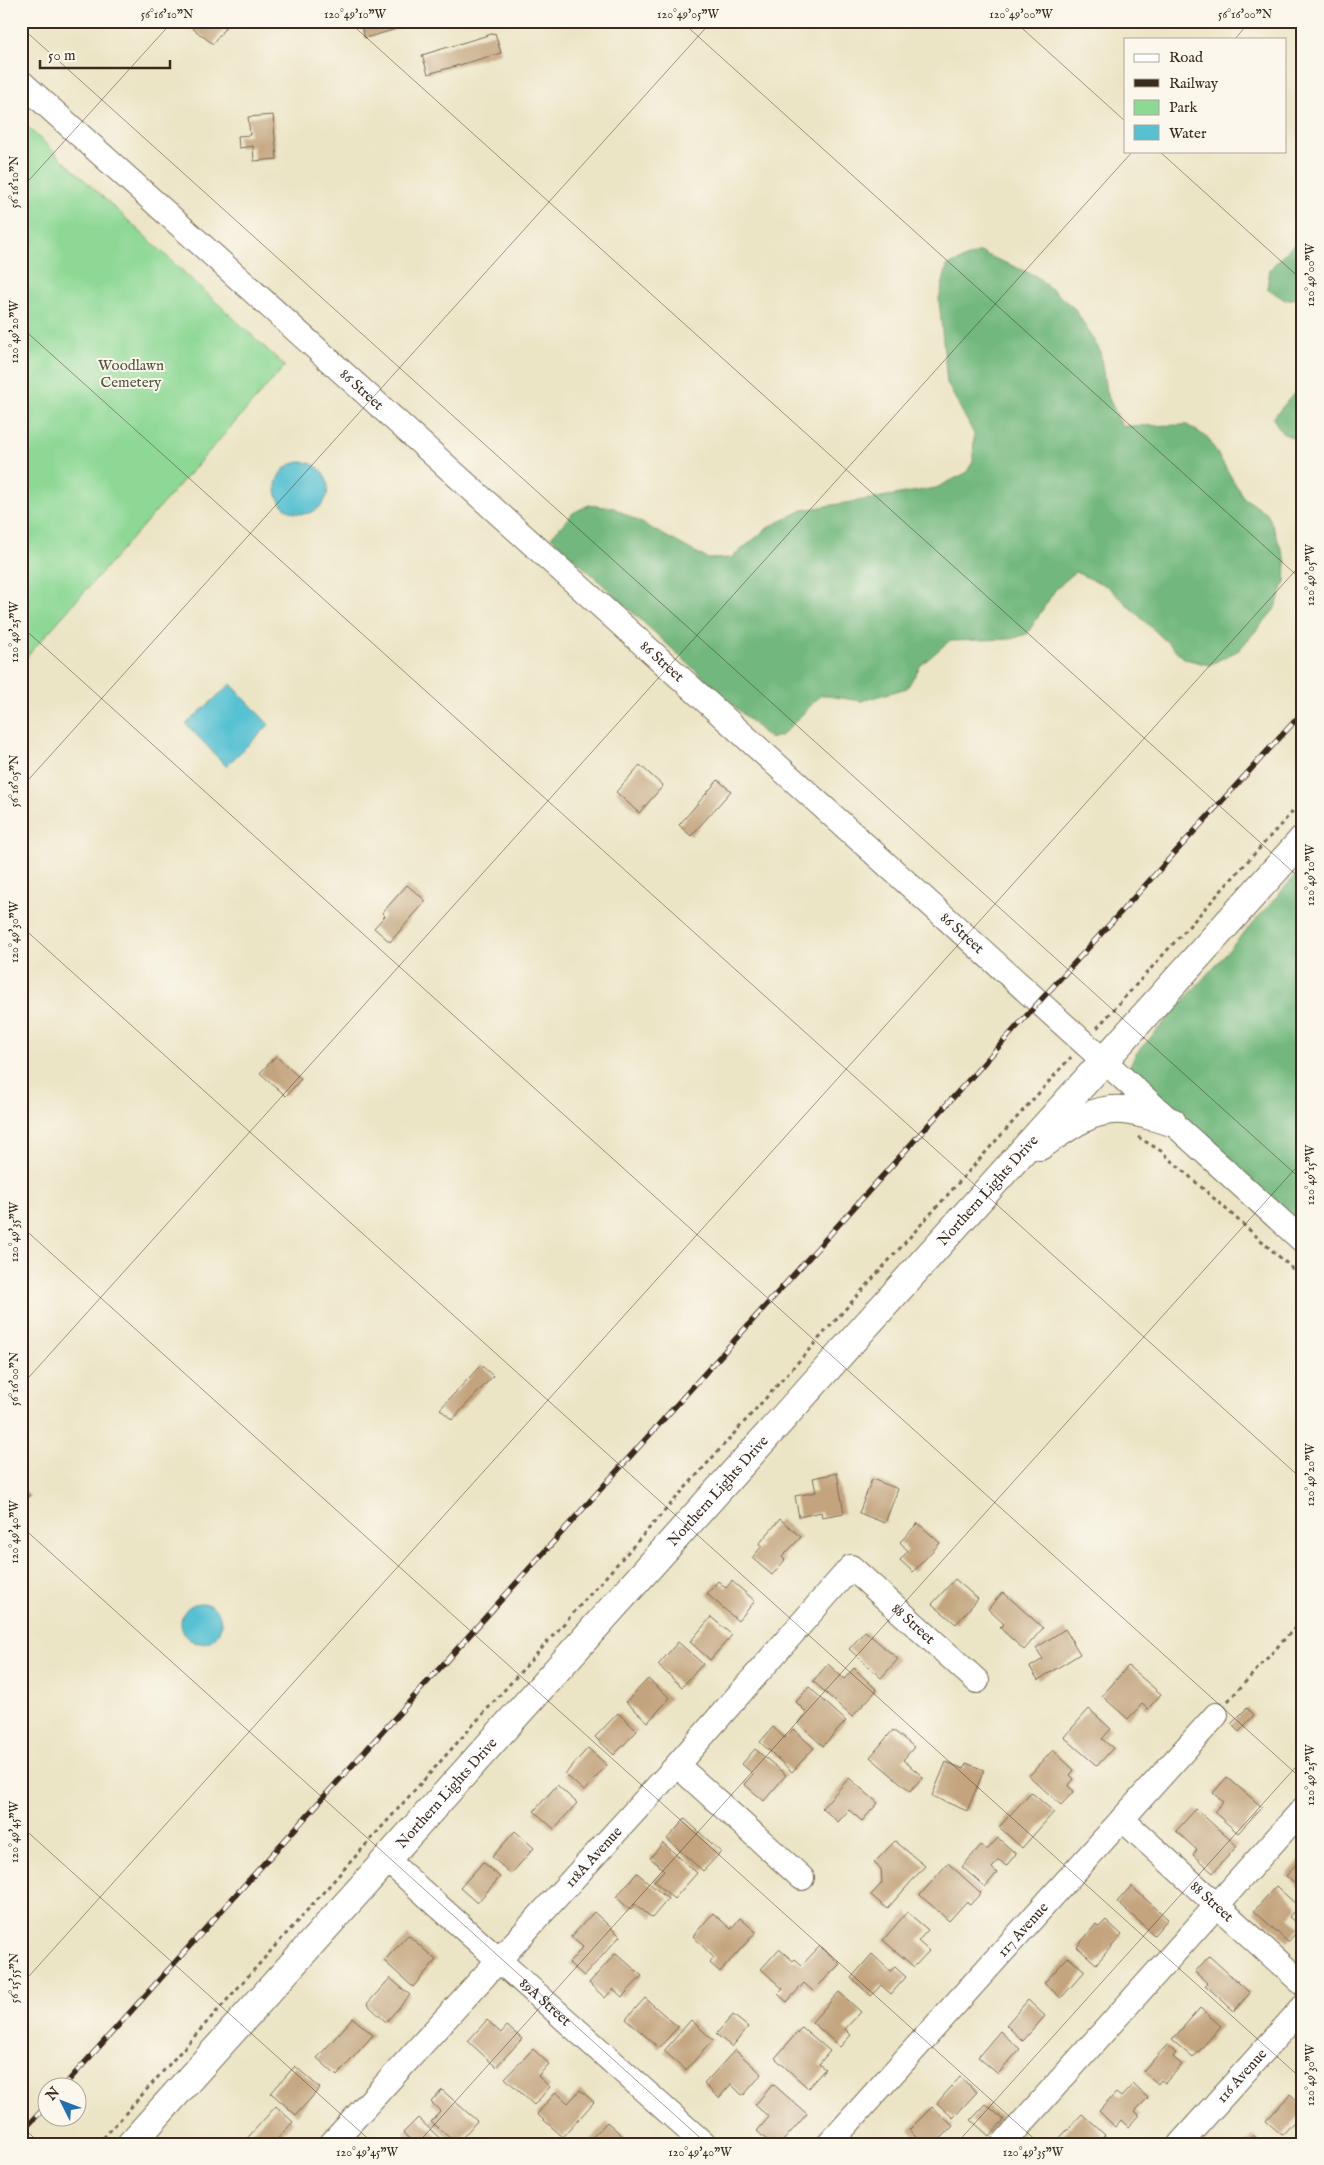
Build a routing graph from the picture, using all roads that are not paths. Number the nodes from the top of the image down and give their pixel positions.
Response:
1 (21, 82) edge
2 (1303, 839) edge
3 (1093, 1052) junction
4 (1172, 1122) junction
5 (1000, 1174) junction
6 (1303, 1240) edge
7 (851, 1568) joint
8 (977, 1681) dead end
9 (1216, 1715) road end
10 (677, 1765) junction
11 (1303, 1809) edge
12 (1122, 1819) junction
13 (386, 1859) junction
14 (802, 1878) dead end
15 (1217, 1906) junction
16 (499, 1958) junction
17 (1303, 1984) edge
18 (1303, 2007) edge
19 (131, 2144) edge
20 (331, 2144) edge
21 (704, 2144) edge
22 (829, 2144) edge
23 (1003, 2144) edge
24 (1180, 2144) edge

1 - 3 street, 86 Street
2 - 3 main road, Northern Lights Drive
3 - 4 street, 86 Street
3 - 5 main road, Northern Lights Drive
4 - 5 main road
4 - 6 street, 86 Street
5 - 13 main road, Northern Lights Drive
7 - 8 street, 88 Street
7 - 10 street, 118A Avenue
9 - 12 street, 117 Avenue
10 - 14 street
10 - 16 street, 118A Avenue
11 - 15 street
12 - 15 street, 88 Street
12 - 22 street, 117 Avenue
13 - 16 street, 89A Street
13 - 19 main road, Northern Lights Drive
15 - 17 street, 88 Street
15 - 23 street
16 - 20 street, 118A Avenue
16 - 21 street, 89A Street
18 - 24 street, 116 Avenue

